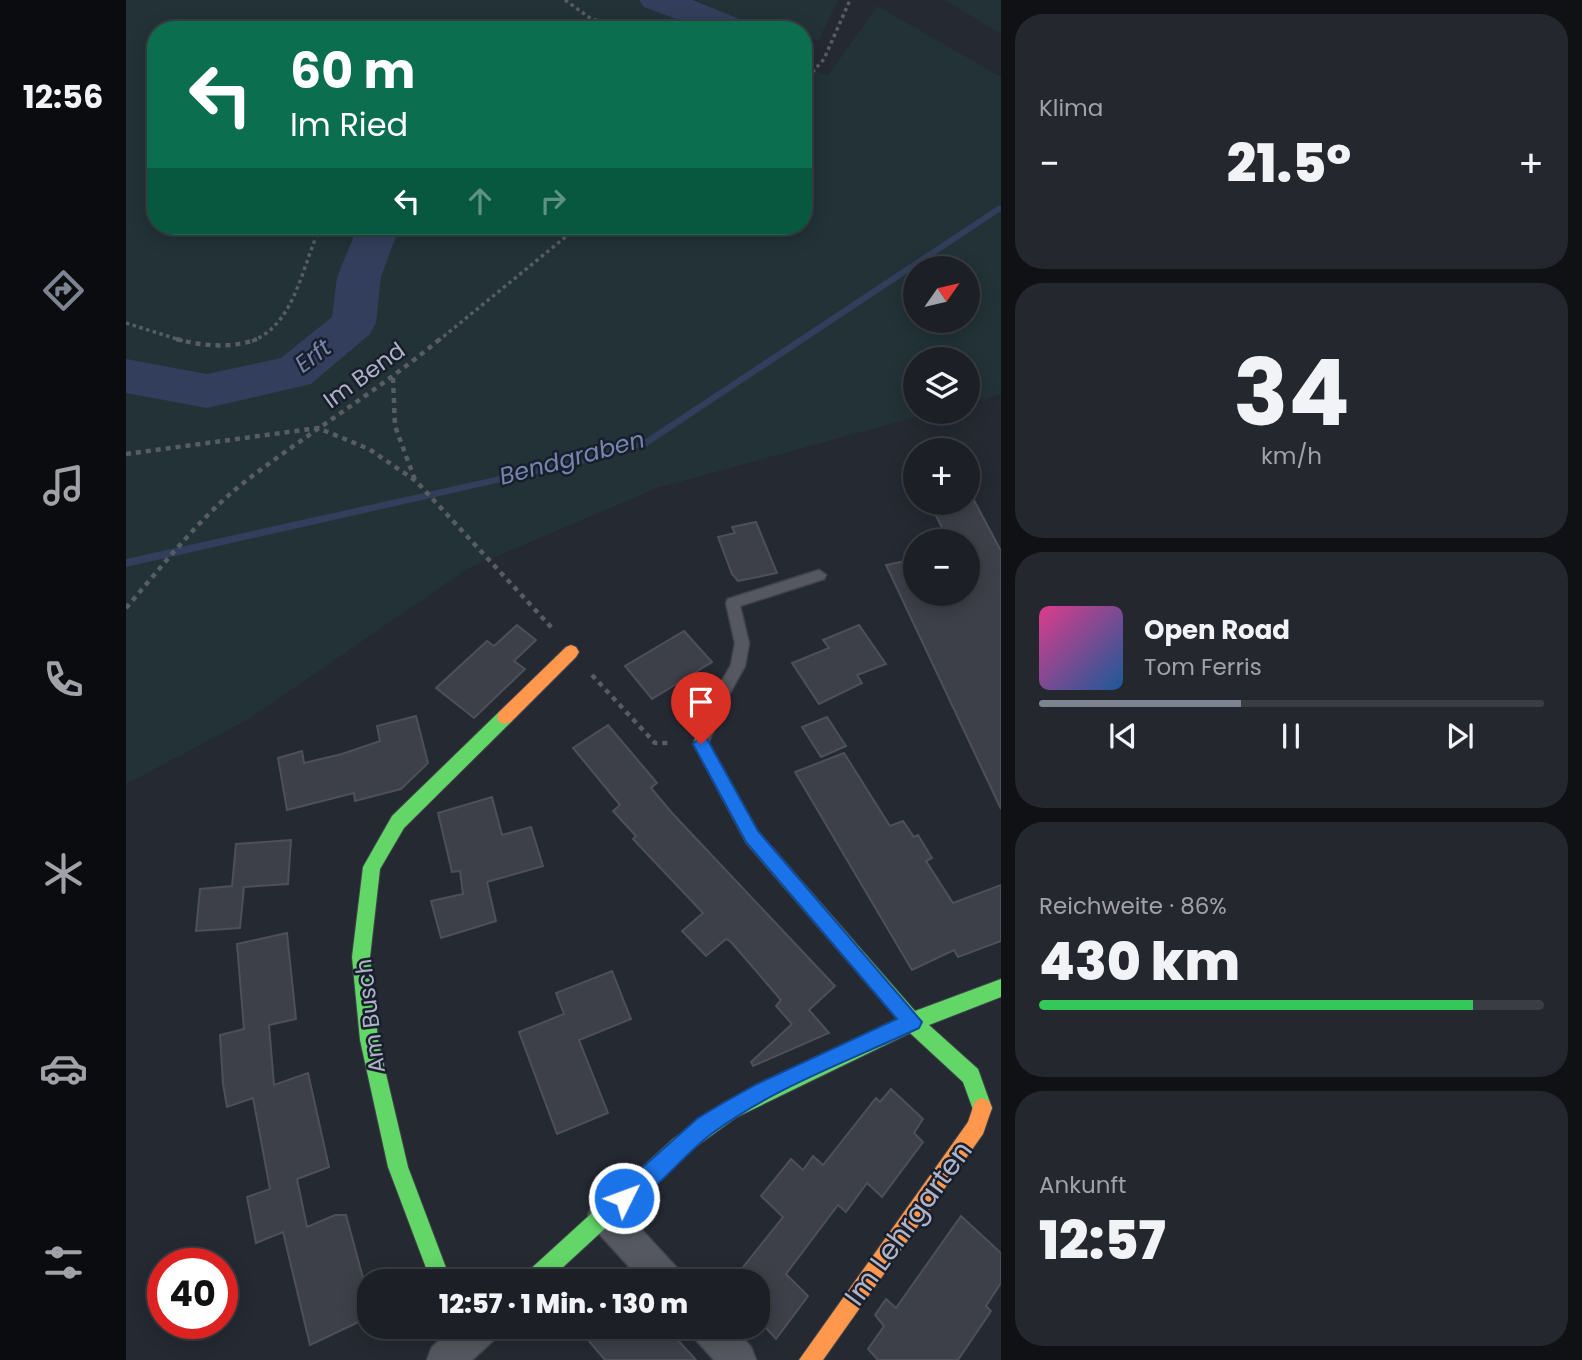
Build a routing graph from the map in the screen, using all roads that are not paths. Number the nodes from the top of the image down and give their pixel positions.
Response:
1 (819, 575) dead end
2 (570, 652) road end
3 (701, 744) joint
4 (1001, 988) edge
5 (912, 1022) junction
6 (605, 1214) junction
7 (436, 1269) edge
8 (545, 1269) edge
9 (655, 1269) edge
10 (719, 1339) edge
11 (738, 1360) edge
12 (810, 1360) edge

1 - 3 lane
2 - 7 street, Am Busch
3 - 5 street, Im Lehrgarten
4 - 5 street
5 - 6 street
5 - 12 street, Im Lehrgarten
6 - 8 street
6 - 9 street
10 - 11 street

